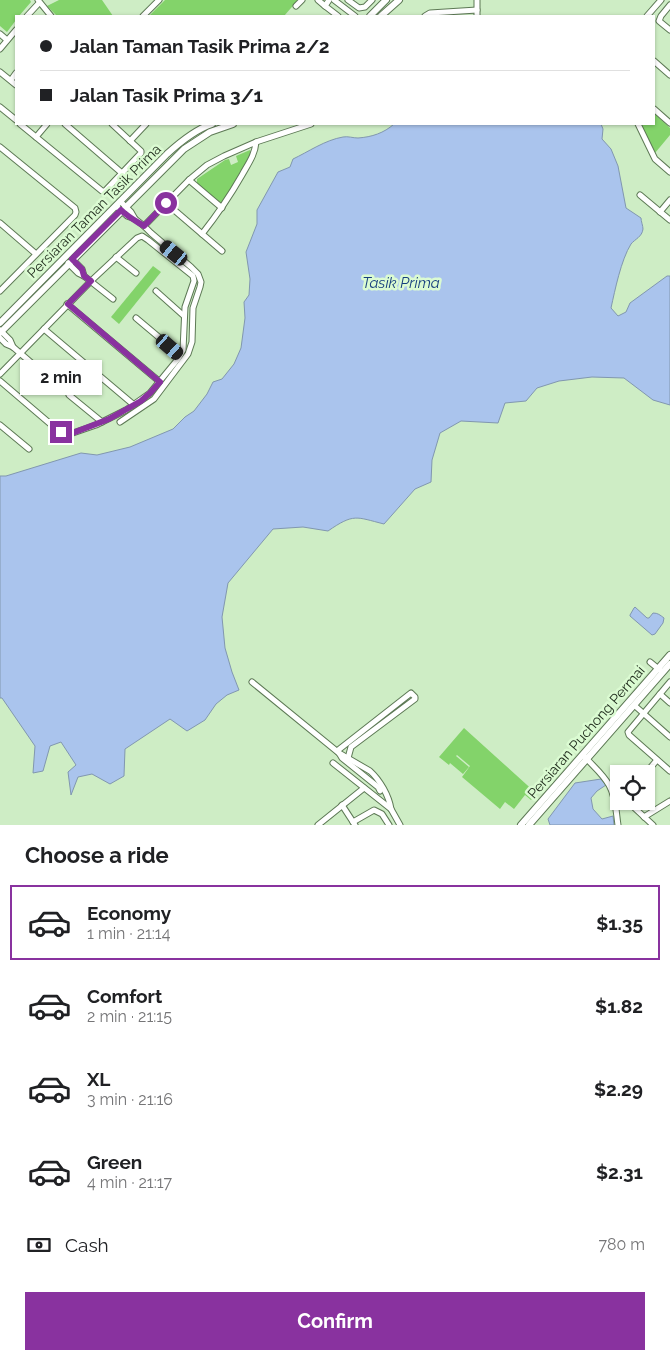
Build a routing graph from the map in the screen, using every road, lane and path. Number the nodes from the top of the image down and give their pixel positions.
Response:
1 (159, 0) edge
2 (302, 0) edge
3 (318, 0) edge
4 (329, 0) edge
5 (334, 0) edge
6 (348, 0) edge
7 (372, 0) edge
8 (386, 0) edge
9 (399, 0) edge
10 (477, 0) edge
11 (661, 0) edge
12 (38, 1) edge
13 (670, 5) edge
14 (296, 6) dead end
15 (325, 6) junction
16 (477, 13) edge
17 (29, 15) edge
18 (50, 15) edge
19 (144, 15) edge
20 (337, 15) edge
21 (354, 15) edge
22 (371, 15) edge
23 (381, 15) edge
24 (427, 15) edge
25 (648, 15) edge
26 (670, 30) edge
27 (15, 31) edge
28 (0, 34) edge
29 (8, 40) junction
30 (0, 49) edge
31 (655, 62) edge
32 (0, 72) edge
33 (15, 74) edge
34 (670, 75) edge
35 (11, 80) junction
36 (15, 84) edge
37 (0, 107) edge
38 (655, 110) edge
39 (15, 118) edge
40 (670, 123) edge
41 (21, 125) edge
42 (46, 125) edge
43 (66, 125) edge
44 (113, 125) edge
45 (145, 125) edge
46 (308, 125) edge
47 (638, 125) edge
48 (209, 126) edge
49 (36, 137) junction
50 (130, 141) junction
51 (256, 142) junction
52 (0, 147) edge
53 (670, 172) edge
54 (123, 174) junction
55 (189, 180) junction
56 (640, 195) dead end
57 (670, 200) edge
58 (166, 203) junction
59 (121, 206) junction
60 (222, 208) junction
61 (660, 212) junction
62 (670, 220) edge
63 (0, 223) edge
64 (144, 226) junction
65 (202, 234) junction
66 (222, 251) dead end
67 (36, 254) junction
68 (116, 256) junction
69 (70, 261) junction
70 (136, 273) dead end
71 (0, 279) edge
72 (91, 281) junction
73 (6, 285) junction
74 (0, 291) edge
75 (156, 291) dead end
76 (113, 299) dead end
77 (68, 304) junction
78 (184, 316) junction
79 (136, 318) dead end
80 (0, 323) edge
81 (44, 328) junction
82 (0, 333) edge
83 (19, 353) junction
84 (180, 355) junction
85 (0, 374) edge
86 (50, 379) dead end
87 (0, 381) edge
88 (160, 382) junction
89 (70, 395) dead end
90 (134, 405) junction
91 (102, 422) junction
92 (120, 422) dead end
93 (0, 425) edge
94 (29, 449) dead end
95 (670, 655) edge
96 (650, 662) dead end
97 (670, 664) edge
98 (660, 670) junction
99 (252, 682) dead end
100 (670, 682) edge
101 (660, 694) junction
102 (670, 703) edge
103 (634, 705) junction
104 (643, 713) junction
105 (670, 737) edge
106 (351, 747) junction
107 (338, 752) junction
108 (585, 757) junction
109 (348, 758) junction
110 (657, 760) junction
111 (333, 763) dead end
112 (652, 765) edge
113 (670, 771) edge
114 (364, 788) junction
115 (670, 801) edge
116 (342, 805) junction
117 (386, 805) junction
118 (392, 809) junction
119 (637, 810) edge
120 (644, 817) junction
121 (320, 824) edge
122 (354, 824) edge
123 (389, 825) edge
124 (400, 825) edge
125 (521, 825) edge
126 (529, 825) edge
127 (618, 825) edge
128 (653, 825) edge

1 - 19 street
2 - 14 street
3 - 15 street
4 - 15 street
5 - 21 street
6 - 7 street
8 - 22 main road
9 - 23 main road
10 - 16 street
11 - 25 street
12 - 17 street
12 - 18 street
13 - 26 street
15 - 20 street
16 - 24 street
27 - 29 street
28 - 29 street
29 - 30 street
31 - 34 street
32 - 35 street
33 - 35 street
35 - 36 street
37 - 39 street
38 - 40 street
41 - 49 street
42 - 49 street
43 - 54 street
44 - 50 street
45 - 50 street
46 - 51 street
47 - 53 street
48 - 59 main road, Persiaran Taman Tasik Prima
49 - 54 street
50 - 54 street
51 - 55 street
51 - 60 street
52 - 67 street
55 - 58 street
55 - 60 street
56 - 61 street
57 - 61 street
58 - 64 street
58 - 65 street
59 - 64 street
59 - 69 main road, Persiaran Taman Tasik Prima
59 - 80 main road, Persiaran Taman Tasik Prima
60 - 65 street
61 - 62 street
63 - 67 street
64 - 92 street
65 - 66 street
67 - 73 street
68 - 70 street
68 - 72 street
68 - 78 street
69 - 72 street
69 - 82 main road, Persiaran Taman Tasik Prima
71 - 73 street
72 - 76 street
72 - 77 street
73 - 74 street
75 - 78 street
77 - 81 street
77 - 88 street
78 - 84 street
79 - 84 street
81 - 83 street
81 - 90 street
82 - 83 street
83 - 85 street
83 - 86 street
84 - 88 street
87 - 91 street
88 - 90 street
89 - 91 street
90 - 91 street
93 - 94 street
95 - 98 main road, Persiaran Puchong Permai
96 - 98 street
97 - 98 main road, Persiaran Puchong Permai
98 - 103 main road, Persiaran Puchong Permai
98 - 108 main road, Persiaran Puchong Permai
99 - 107 street
100 - 101 street
101 - 102 street
101 - 104 street
103 - 104 street
103 - 108 main road, Persiaran Puchong Permai
104 - 105 street
104 - 110 street
106 - 107 street
106 - 107 street
106 - 109 street
107 - 109 street
107 - 117 street
108 - 125 main road, Persiaran Puchong Permai
108 - 126 main road, Persiaran Puchong Permai
108 - 127 street
109 - 118 street
110 - 112 street
110 - 113 street
111 - 114 street
114 - 116 street
114 - 117 street
115 - 120 street
116 - 121 street
116 - 122 street
117 - 118 street
118 - 124 street
119 - 120 street
120 - 128 street
122 - 123 street

